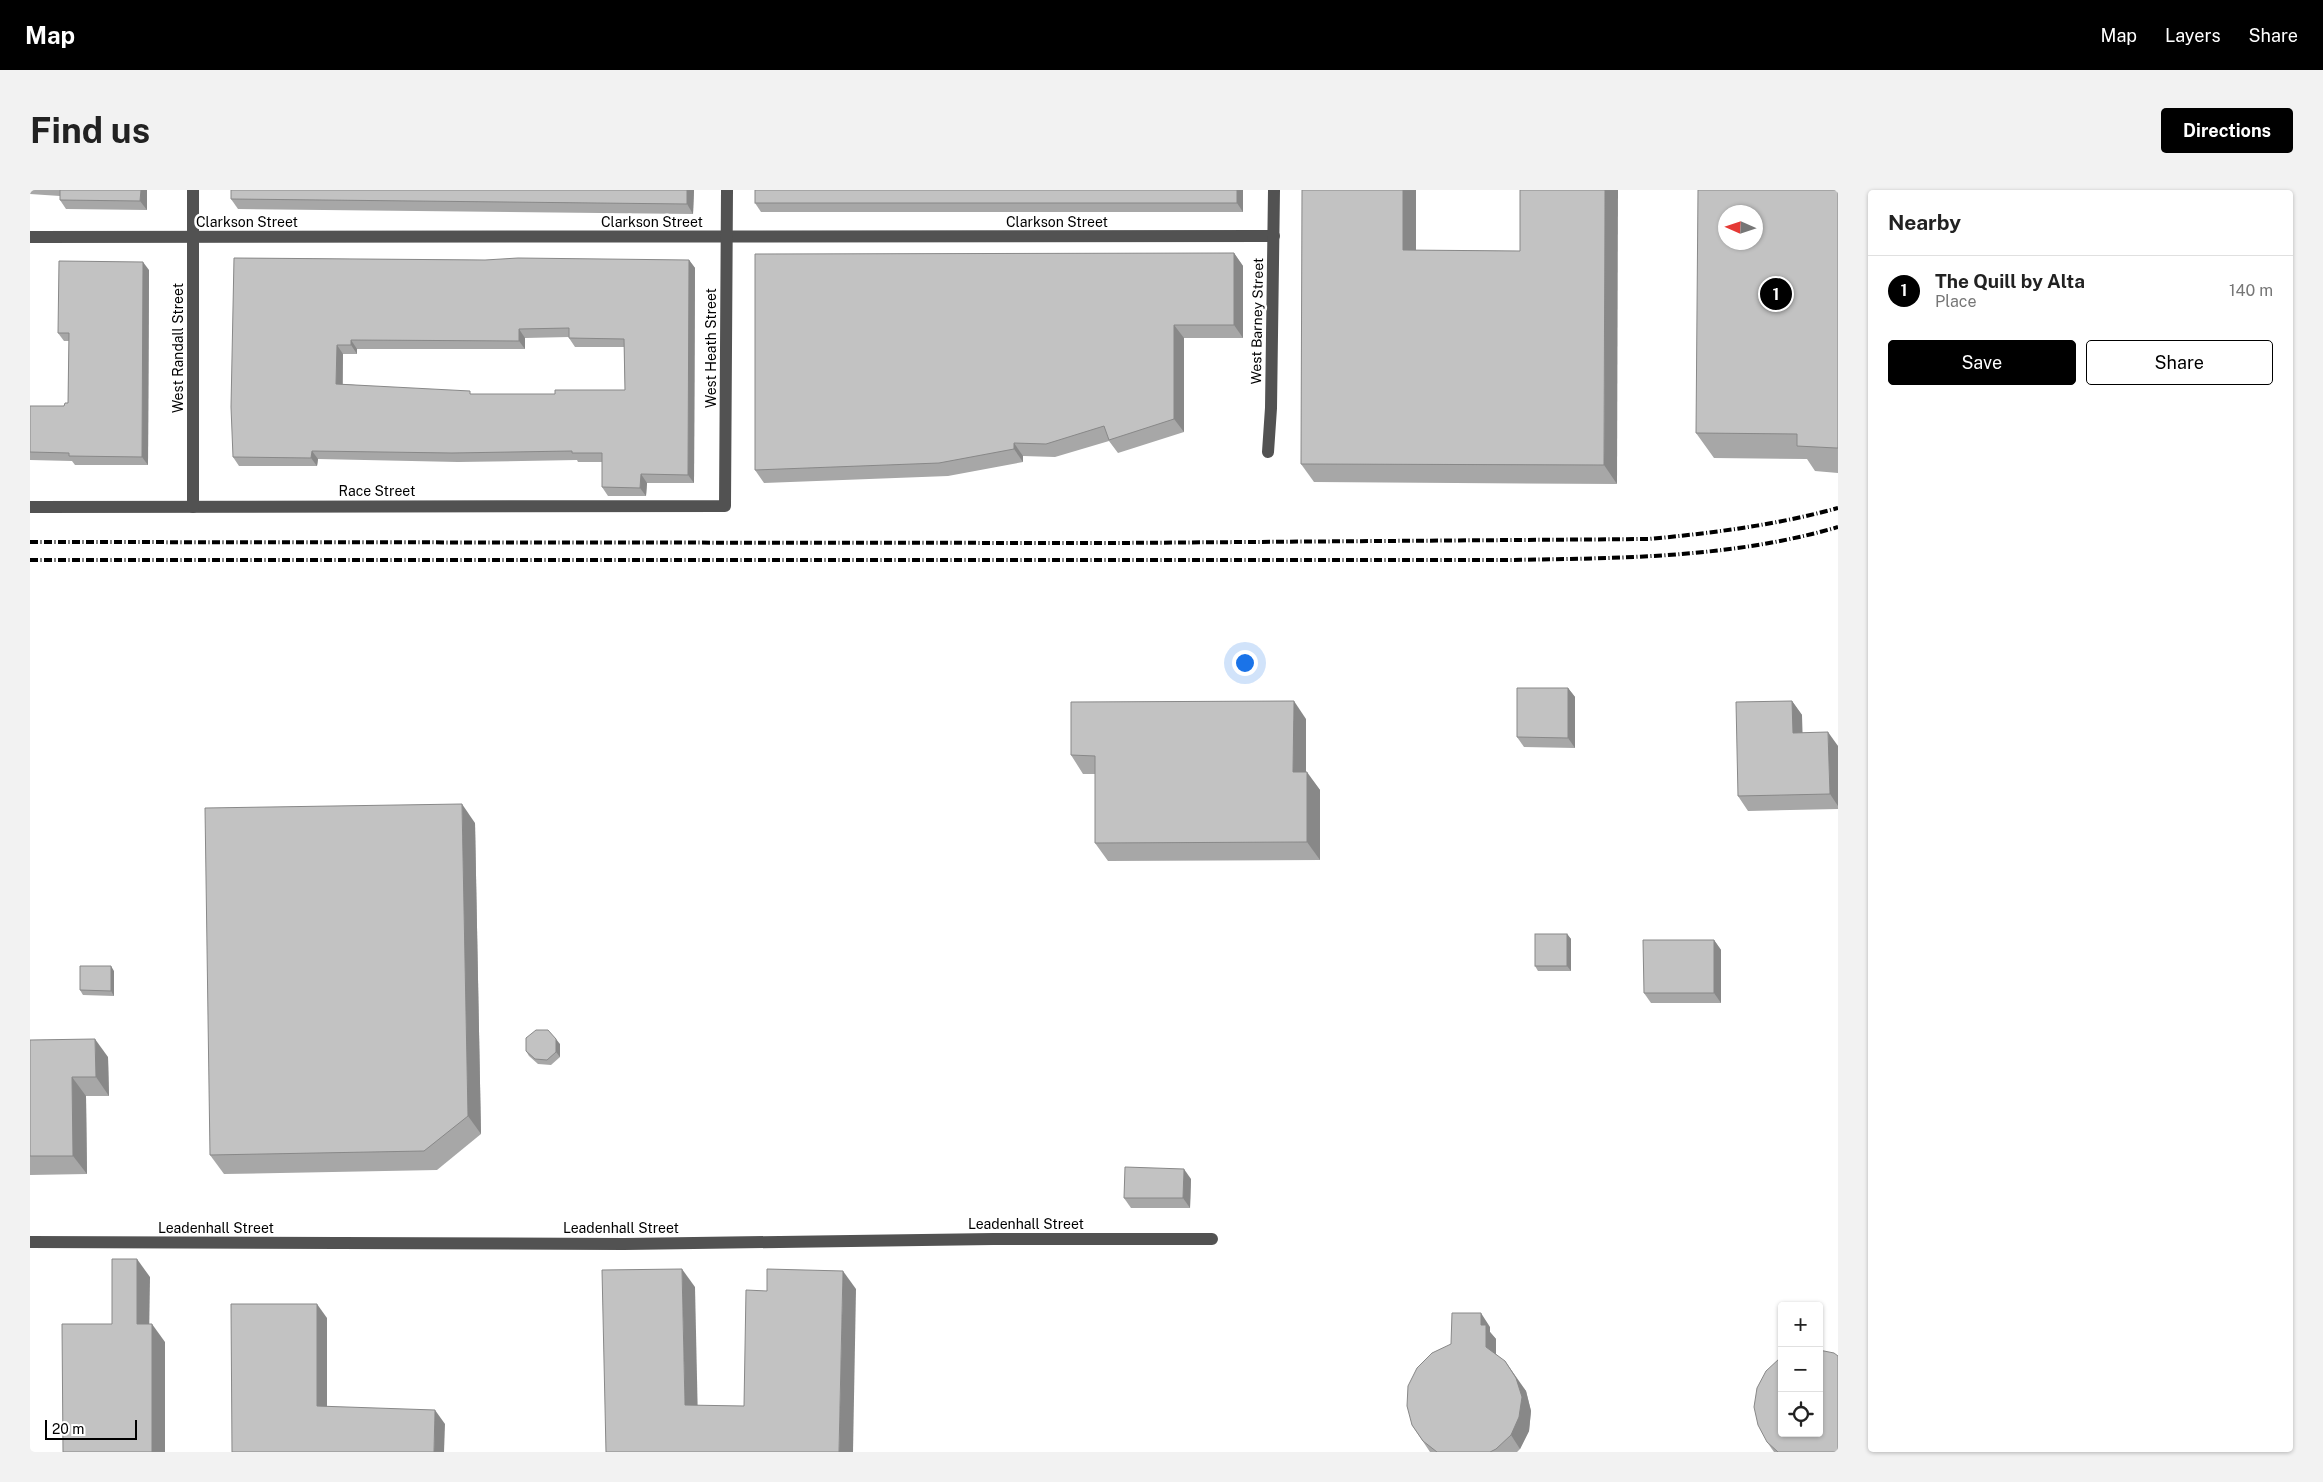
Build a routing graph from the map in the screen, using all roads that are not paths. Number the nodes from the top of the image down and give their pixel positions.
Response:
1 (193, 190) edge
2 (727, 190) edge
3 (1274, 190) edge
4 (727, 236) junction
5 (1274, 236) junction
6 (30, 237) edge
7 (193, 237) junction
8 (1268, 452) dead end
9 (725, 506) joint
10 (193, 507) junction
11 (30, 508) edge
12 (1212, 1239) dead end
13 (30, 1242) edge

1 - 7 street, West Randall Street
2 - 4 street, West Heath Street
3 - 5 street, West Barney Street
4 - 5 street, Clarkson Street
4 - 7 street, Clarkson Street
4 - 9 street, West Heath Street
5 - 8 street, West Barney Street
6 - 7 street, Clarkson Street
7 - 10 street, West Randall Street
9 - 10 street, Race Street
10 - 11 street, Race Street
12 - 13 street, Leadenhall Street

